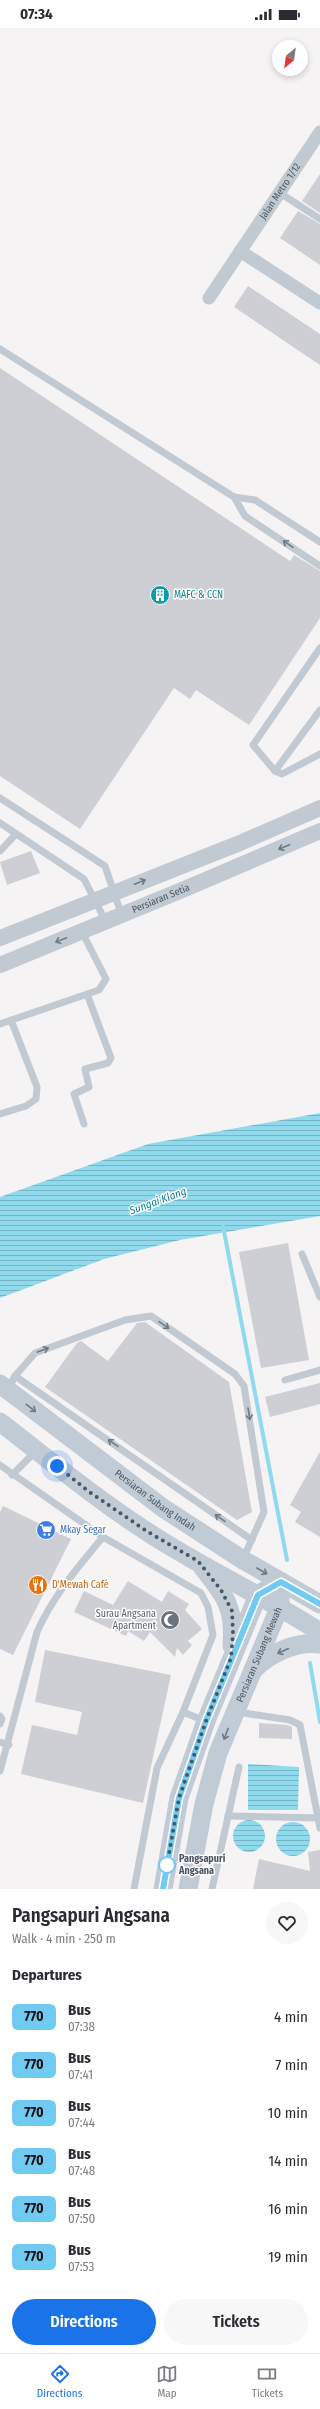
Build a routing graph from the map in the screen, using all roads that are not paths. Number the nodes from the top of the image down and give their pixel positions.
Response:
1 (318, 140) edge
2 (280, 193) junction
3 (320, 219) edge
4 (240, 251) junction
5 (209, 298) dead end
6 (320, 303) edge
7 (0, 349) edge
8 (234, 496) junction
9 (320, 542) edge
10 (320, 566) edge
11 (320, 648) edge
12 (320, 710) edge
13 (320, 754) edge
14 (276, 771) junction
15 (0, 798) edge
16 (320, 808) edge
17 (0, 823) edge
18 (320, 831) edge
19 (16, 834) junction
20 (0, 851) edge
21 (112, 893) junction
22 (96, 900) junction
23 (122, 916) junction
24 (106, 922) junction
25 (82, 932) junction
26 (0, 938) edge
27 (0, 965) edge
28 (87, 994) junction
29 (11, 1020) junction
30 (0, 1024) edge
31 (0, 1114) edge
32 (84, 1124) dead end
33 (302, 1254) dead end
34 (317, 1281) edge
35 (320, 1297) edge
36 (320, 1370) edge
37 (285, 1380) dead end
38 (7, 1383) edge
39 (0, 1422) edge
40 (37, 1450) junction
41 (0, 1465) edge
42 (12, 1475) junction
43 (103, 1537) junction
44 (252, 1540) junction
45 (243, 1560) junction
46 (198, 1561) junction
47 (281, 1582) junction
48 (258, 1595) junction
49 (320, 1604) edge
50 (280, 1606) junction
51 (320, 1632) edge
52 (320, 1644) edge
53 (231, 1658) junction
54 (251, 1672) junction
55 (235, 1711) junction
56 (183, 1712) junction
57 (0, 1716) edge
58 (206, 1721) junction
59 (0, 1724) edge
60 (0, 1742) edge
61 (9, 1745) junction
62 (239, 1767) dead end
63 (0, 1771) edge
64 (228, 1816) junction
65 (318, 1818) junction
66 (320, 1828) edge
67 (134, 1889) edge
68 (163, 1889) edge
69 (188, 1889) edge
70 (212, 1889) edge

1 - 2 street, Jalan Metro 1/12
2 - 3 lane
2 - 4 street, Jalan Metro 1/12
4 - 5 street, Jalan Metro 1/12
4 - 6 street
7 - 8 lane
8 - 9 lane
10 -> 8 lane
11 - 14 lane
12 - 14 lane
13 - 14 lane
15 - 21 lane
21 -> 16 street
17 - 19 lane
18 -> 23 street, Persiaran Setia
19 - 20 lane
19 - 22 lane
21 - 22 street
21 - 23 lane
22 - 24 lane
22 - 26 street
23 - 24 street, Persiaran Setia
24 - 25 street, Persiaran Setia
25 -> 27 street, Persiaran Setia
25 - 28 lane
28 - 29 lane
28 - 32 lane
29 - 30 lane
29 - 31 lane
33 - 34 lane
34 - 35 lane
36 - 37 lane
44 -> 38 lane
38 -> 44 lane
38 -> 45 main road, Persiaran Subang Indah
39 - 40 main road
40 - 42 lane
40 - 46 main road
41 - 42 lane
42 - 43 lane
43 - 56 lane
43 - 61 lane
44 - 45 lane
45 -> 47 main road, Persiaran Subang Indah
46 - 48 main road
46 - 53 main road
47 - 48 main road
47 - 49 main road, Persiaran Subang Indah
47 - 50 main road, Persiaran Subang Mewah
48 - 50 main road
48 - 53 main road
50 - 51 main road
50 - 54 main road, Persiaran Subang Mewah
52 -> 54 main road
53 - 58 main road
54 - 55 main road, Persiaran Subang Mewah
55 - 65 lane
55 -> 69 main road, Persiaran Subang Mewah
56 - 58 lane
56 - 67 lane
57 - 59 lane
58 - 68 main road
60 - 61 lane
61 - 63 lane
62 - 64 lane
64 - 65 lane
64 - 70 lane
65 - 66 lane

